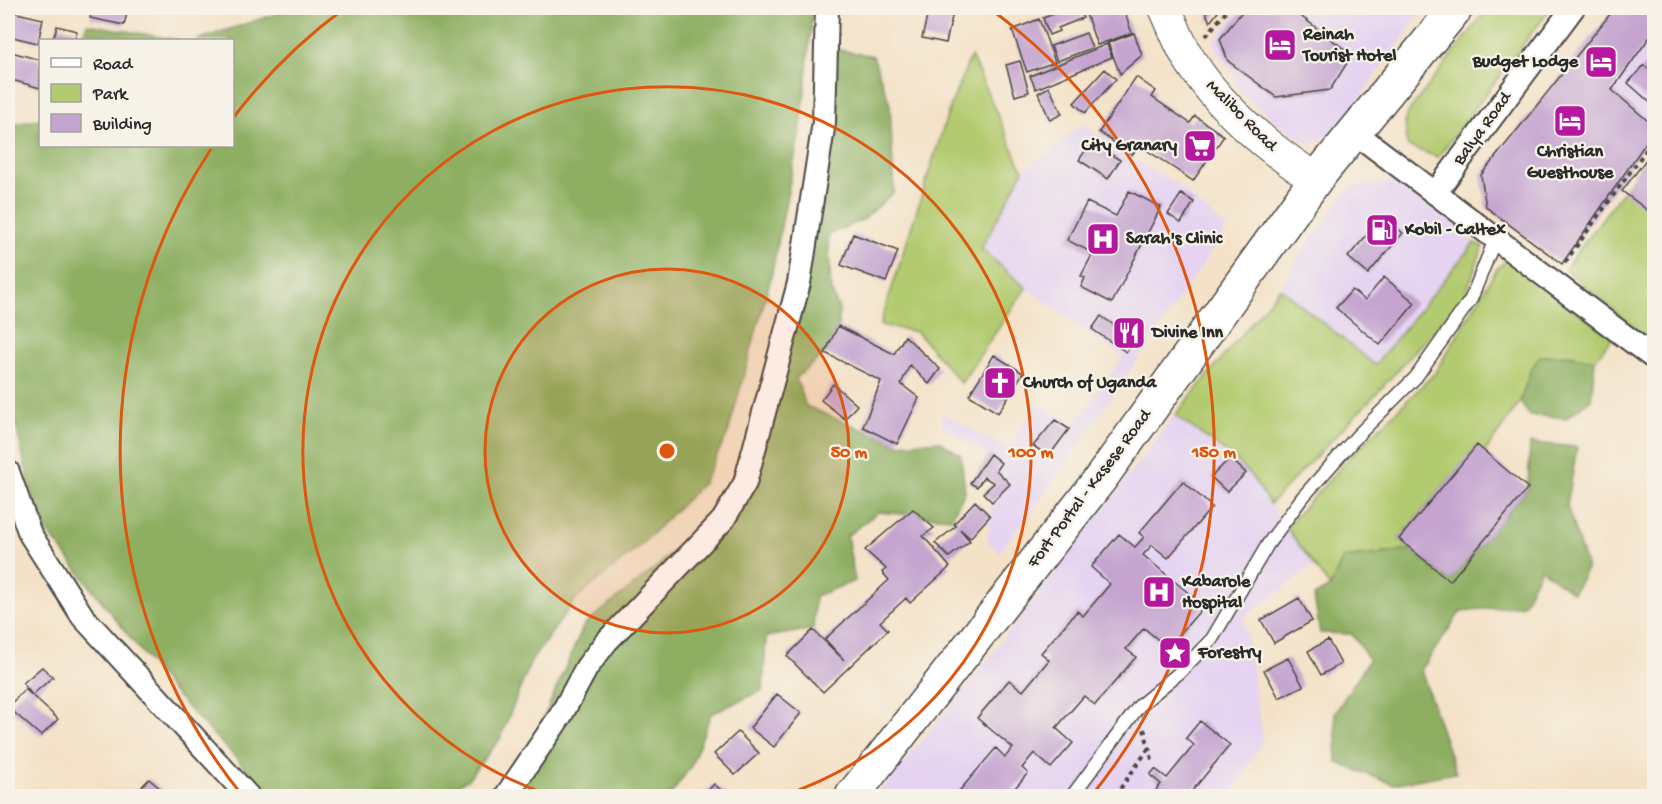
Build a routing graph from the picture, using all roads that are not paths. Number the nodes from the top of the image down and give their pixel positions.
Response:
1 (827, 8) edge
2 (1165, 8) edge
3 (1455, 8) edge
4 (1573, 8) edge
5 (1354, 132) junction
6 (1316, 179) junction
7 (1436, 192) junction
8 (1496, 237) junction
9 (1654, 358) edge
10 (8, 472) edge
11 (242, 795) edge
12 (506, 796) edge
13 (852, 796) edge
14 (1072, 796) edge

1 - 12 street
2 - 6 street, Malibo Road
3 - 5 highway, Fort Portal - Kasese Road
4 - 7 street, Balya Road
5 - 6 highway, Fort Portal - Kasese Road
5 - 7 street
6 - 13 highway, Fort Portal - Kasese Road
7 - 8 street
8 - 9 street
8 - 14 lane
10 - 11 street

